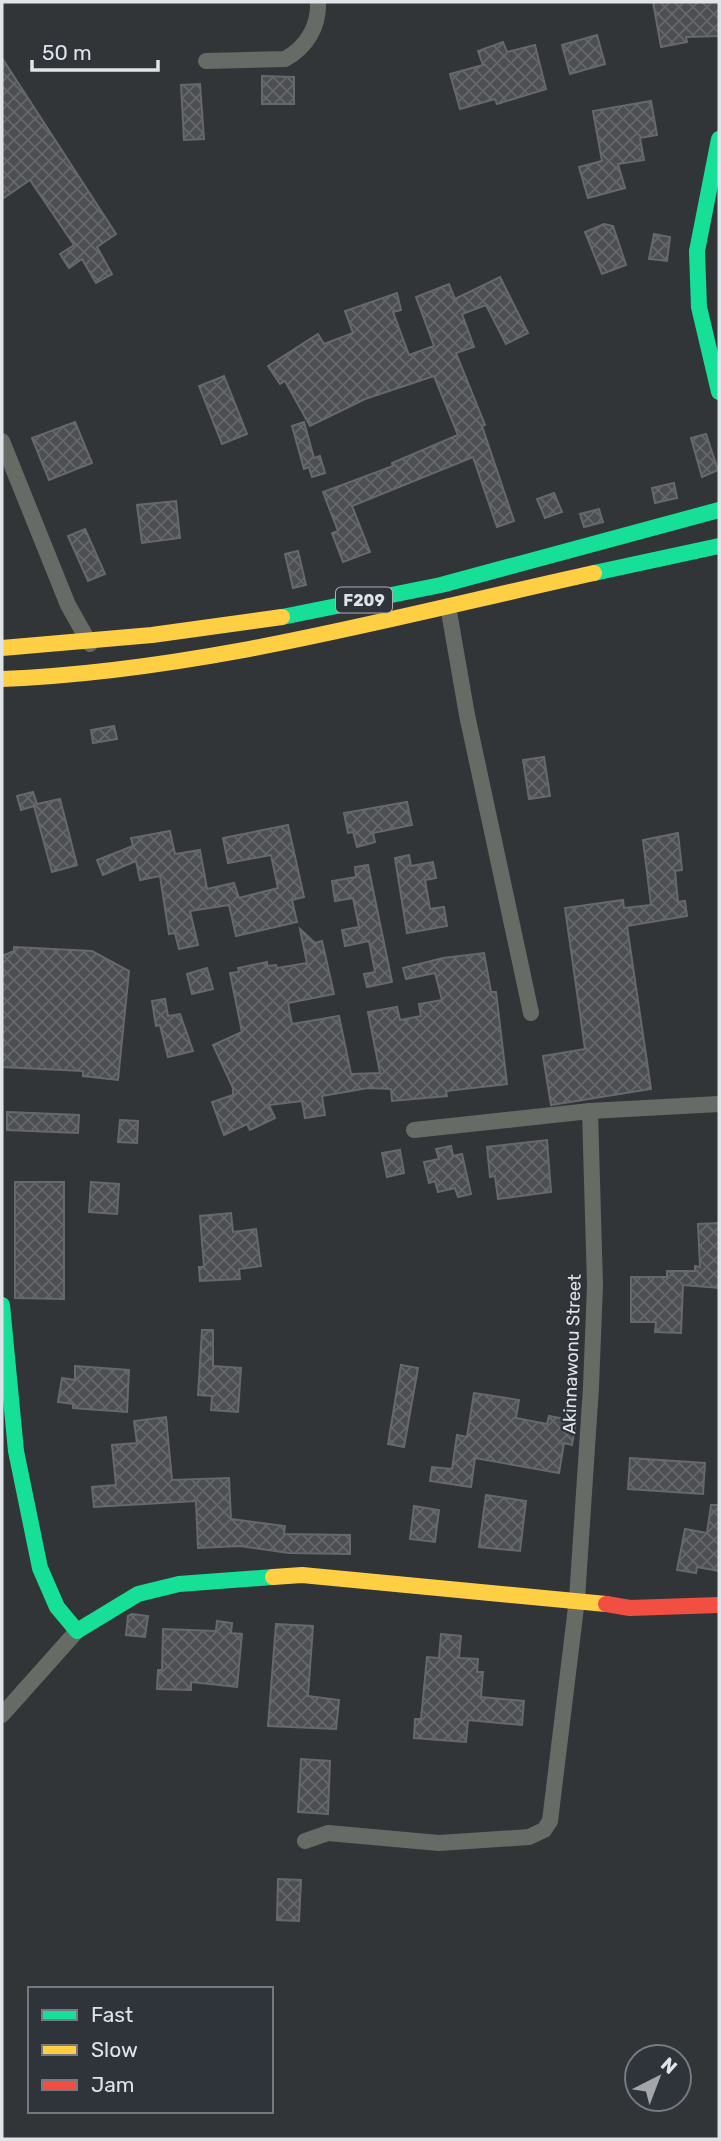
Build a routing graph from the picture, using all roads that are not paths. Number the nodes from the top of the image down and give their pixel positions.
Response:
1 (318, 2) edge
2 (206, 61) dead end
3 (719, 139) edge
4 (713, 217) edge
5 (719, 392) edge
6 (2, 441) edge
7 (719, 510) edge
8 (719, 546) edge
9 (448, 606) junction
10 (90, 644) junction
11 (2, 649) edge
12 (2, 679) edge
13 (531, 1013) dead end
14 (719, 1104) edge
15 (590, 1111) junction
16 (414, 1130) dead end
17 (2, 1305) edge
18 (9, 1453) edge
19 (577, 1599) junction
20 (719, 1605) edge
21 (77, 1632) junction
22 (2, 1716) edge
23 (306, 1841) dead end

1 - 2 street
3 - 4 main road
4 - 5 main road
6 - 10 street
7 - 10 main road, F209
8 - 9 main road, F209
9 - 12 main road, F209
9 - 13 street
10 - 11 main road, F209
14 - 15 street
15 - 16 street
15 - 19 street, Akinnawonu Street
17 - 18 main road
18 - 21 main road
19 - 20 main road
19 - 21 main road
19 - 23 street, Akinnawonu Street
21 - 22 street

